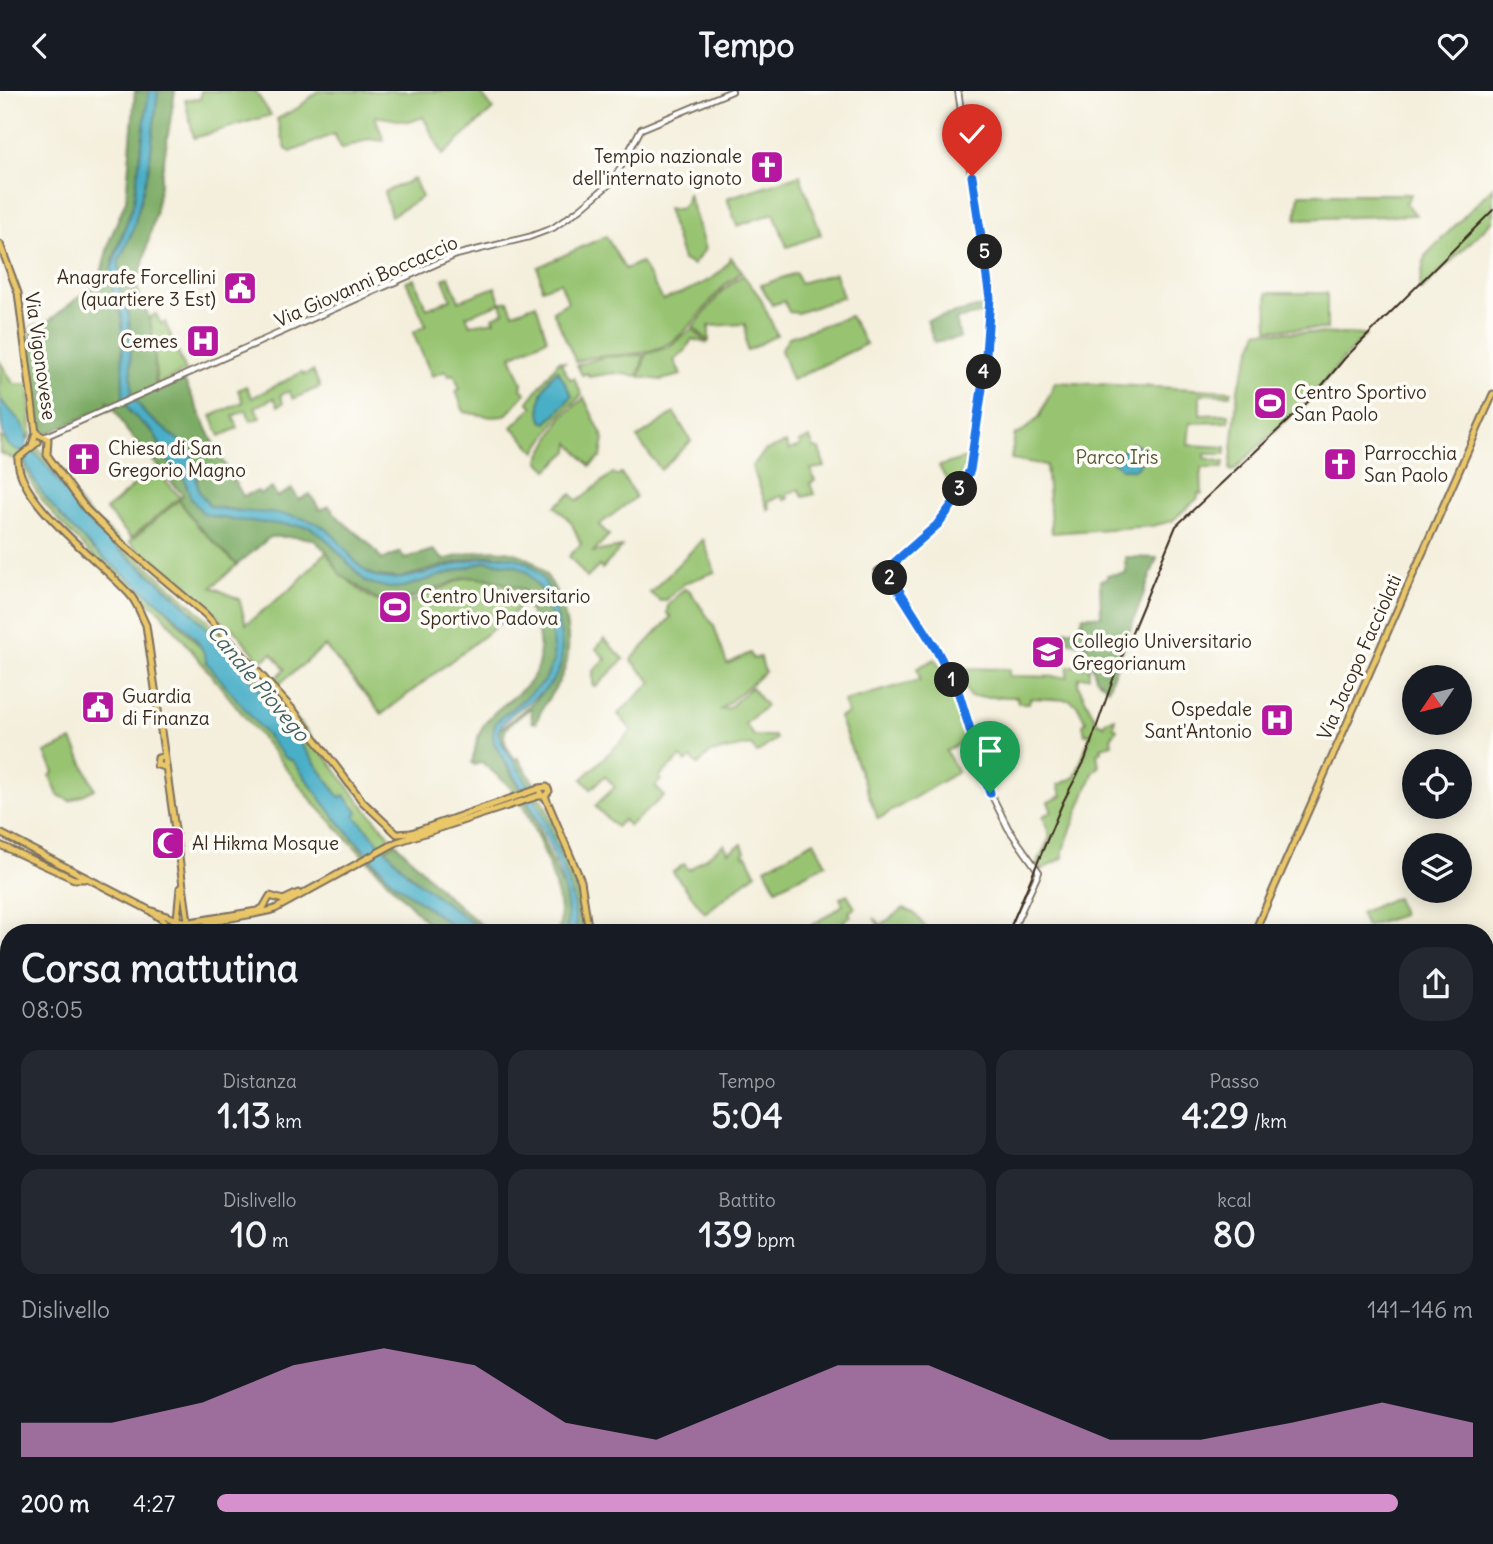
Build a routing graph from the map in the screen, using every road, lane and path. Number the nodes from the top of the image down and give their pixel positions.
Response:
1 (732, 91) edge
2 (958, 91) edge
3 (0, 244) edge
4 (1493, 394) edge
5 (39, 440) junction
6 (887, 573) junction
7 (880, 581) junction
8 (897, 591) junction
9 (0, 833) edge
10 (402, 836) junction
11 (0, 845) edge
12 (85, 879) junction
13 (181, 885) junction
14 (304, 891) junction
15 (277, 897) junction
16 (265, 903) junction
17 (149, 909) junction
18 (275, 909) junction
19 (177, 919) junction
20 (189, 921) junction
21 (165, 924) edge
22 (173, 924) edge
23 (191, 924) edge
24 (205, 924) edge
25 (588, 924) edge
26 (1015, 924) edge
27 (1258, 924) edge

1 - 5 street, Via Giovanni Boccaccio
2 - 6 street
3 - 5 main road, Via Vigonovese
4 - 27 main road, Via Jacopo Facciolati
5 - 10 main road, Via Vigonovese
5 - 13 main road
6 - 7 street
6 - 7 street
6 - 8 street
7 - 8 street
8 - 26 street
9 - 12 main road
10 - 14 main road
10 - 25 main road
11 - 12 main road
12 - 17 main road
13 - 19 main road
13 - 20 main road
14 - 15 main road
14 - 18 main road
15 - 16 main road
15 - 18 main road
16 - 18 main road
16 - 20 main road
17 - 19 main road
17 - 21 main road
18 - 24 main road
19 - 20 main road
19 - 22 main road
20 - 23 main road

